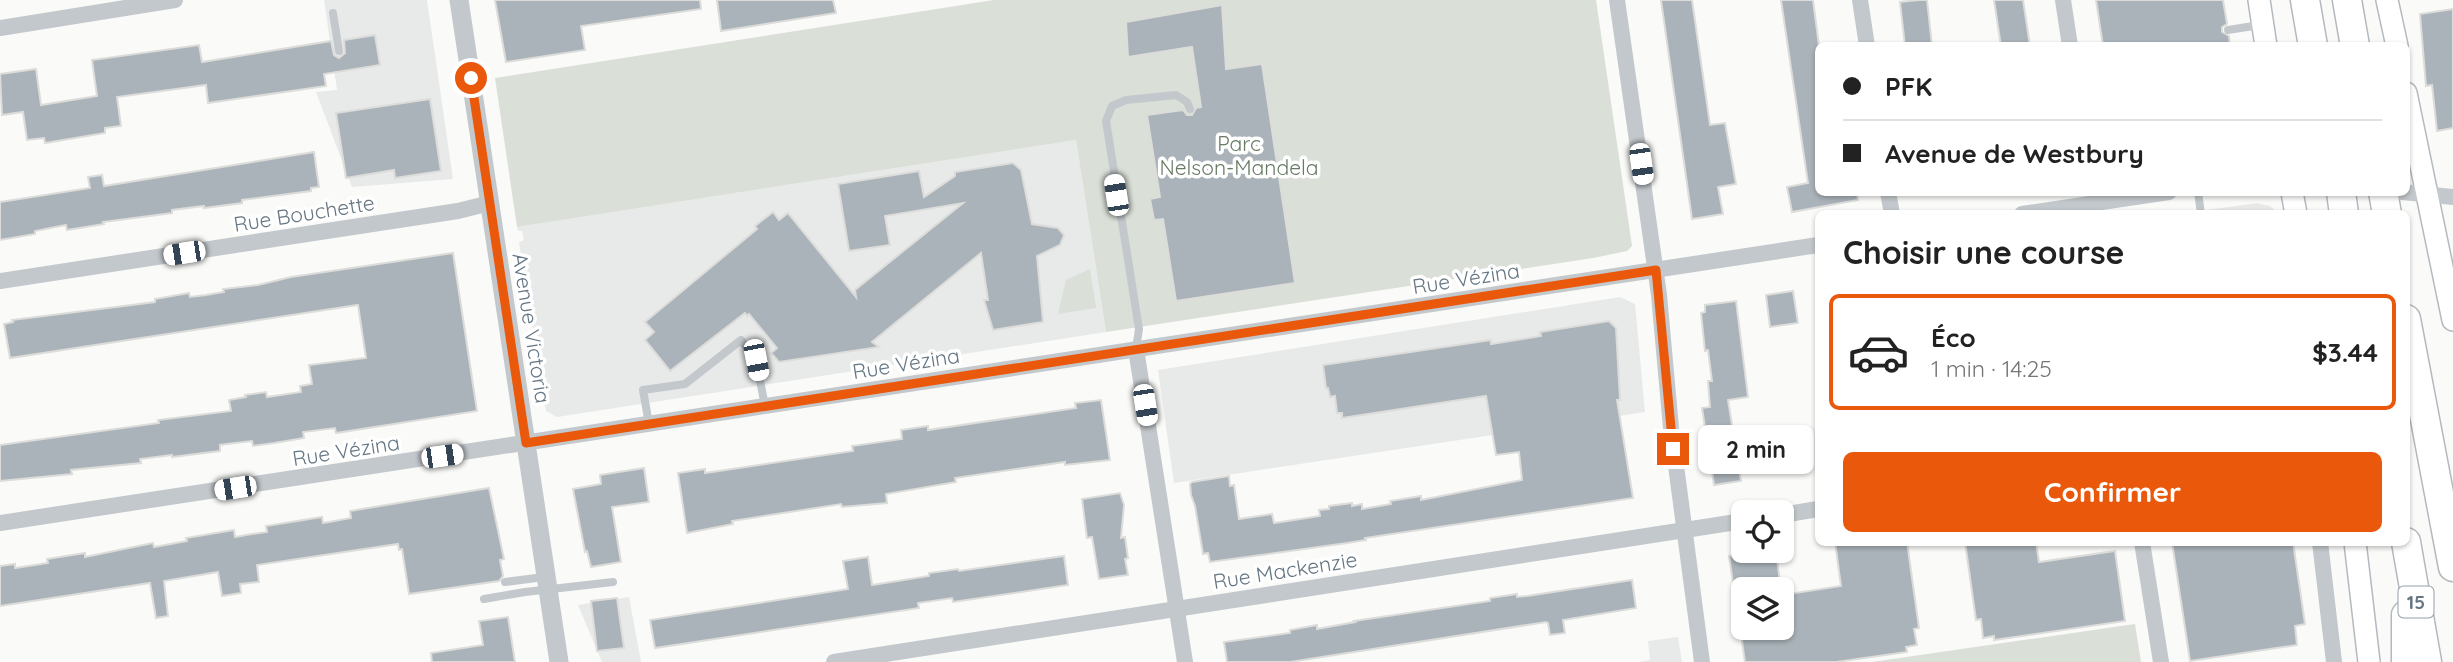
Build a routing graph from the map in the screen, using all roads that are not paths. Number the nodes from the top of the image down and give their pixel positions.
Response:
1 (175, 0) edge
2 (459, 0) edge
3 (1617, 0) edge
4 (1860, 0) edge
5 (2063, 0) edge
6 (2259, 0) edge
7 (2305, 0) edge
8 (2347, 0) edge
9 (2387, 0) edge
10 (333, 13) dead end
11 (0, 28) edge
12 (2228, 30) dead end
13 (2265, 35) edge
14 (1866, 42) edge
15 (2069, 42) edge
16 (2312, 42) edge
17 (2354, 42) edge
18 (2396, 42) edge
19 (339, 51) dead end
20 (1189, 109) dead end
21 (2410, 193) edge
22 (2142, 196) edge
23 (2402, 196) edge
24 (2406, 196) edge
25 (2453, 197) edge
26 (490, 203) junction
27 (2094, 203) edge
28 (2048, 210) edge
29 (2390, 210) edge
30 (1815, 245) edge
31 (1656, 270) junction
32 (0, 281) edge
33 (2453, 320) edge
34 (2410, 340) edge
35 (1136, 349) junction
36 (765, 407) junction
37 (649, 424) junction
38 (526, 443) junction
39 (1815, 510) edge
40 (1794, 513) edge
41 (0, 523) edge
42 (1731, 523) edge
43 (1684, 530) junction
44 (2143, 546) edge
45 (2320, 546) edge
46 (2355, 546) edge
47 (2406, 546) edge
48 (2407, 546) edge
49 (2453, 566) edge
50 (505, 582) dead end
51 (613, 582) dead end
52 (547, 583) junction
53 (484, 599) dead end
54 (1177, 609) junction
55 (559, 662) edge
56 (834, 662) edge
57 (1185, 662) edge
58 (1702, 662) edge
59 (2161, 662) edge
60 (2334, 662) edge
61 (2369, 662) edge
62 (2406, 662) edge
63 (2427, 662) edge

1 - 11 street
2 - 26 street, Avenue Victoria
3 - 31 street
4 - 14 street
5 - 15 street
6 - 13 main road
7 - 16 highway
8 - 17 highway
9 - 18 main road
10 - 19 lane
12 - 13 lane
20 - 35 lane
21 - 25 street
22 - 27 street
23 - 29 highway
24 - 33 main road
26 - 32 street, Rue Bouchette
26 - 38 street, Avenue Victoria
27 - 28 street
30 - 31 street, Rue Vézina
31 - 35 street, Rue Vézina
31 - 43 street
34 - 49 highway, 15
35 - 36 street, Rue Vézina
35 - 54 street
36 - 37 street, Rue Vézina
36 - 37 lane
37 - 38 street, Rue Vézina
38 - 41 street, Rue Vézina
38 - 52 street, Avenue Victoria
39 - 40 street
42 - 43 street, Rue Mackenzie
43 - 54 street, Rue Mackenzie
43 - 58 street
44 - 59 street
45 - 60 street
46 - 61 main road
47 - 62 highway
48 - 63 highway, 15
50 - 52 lane
51 - 52 lane
52 - 53 lane
52 - 55 street, Avenue Victoria
54 - 56 street, Rue Mackenzie
54 - 57 street

